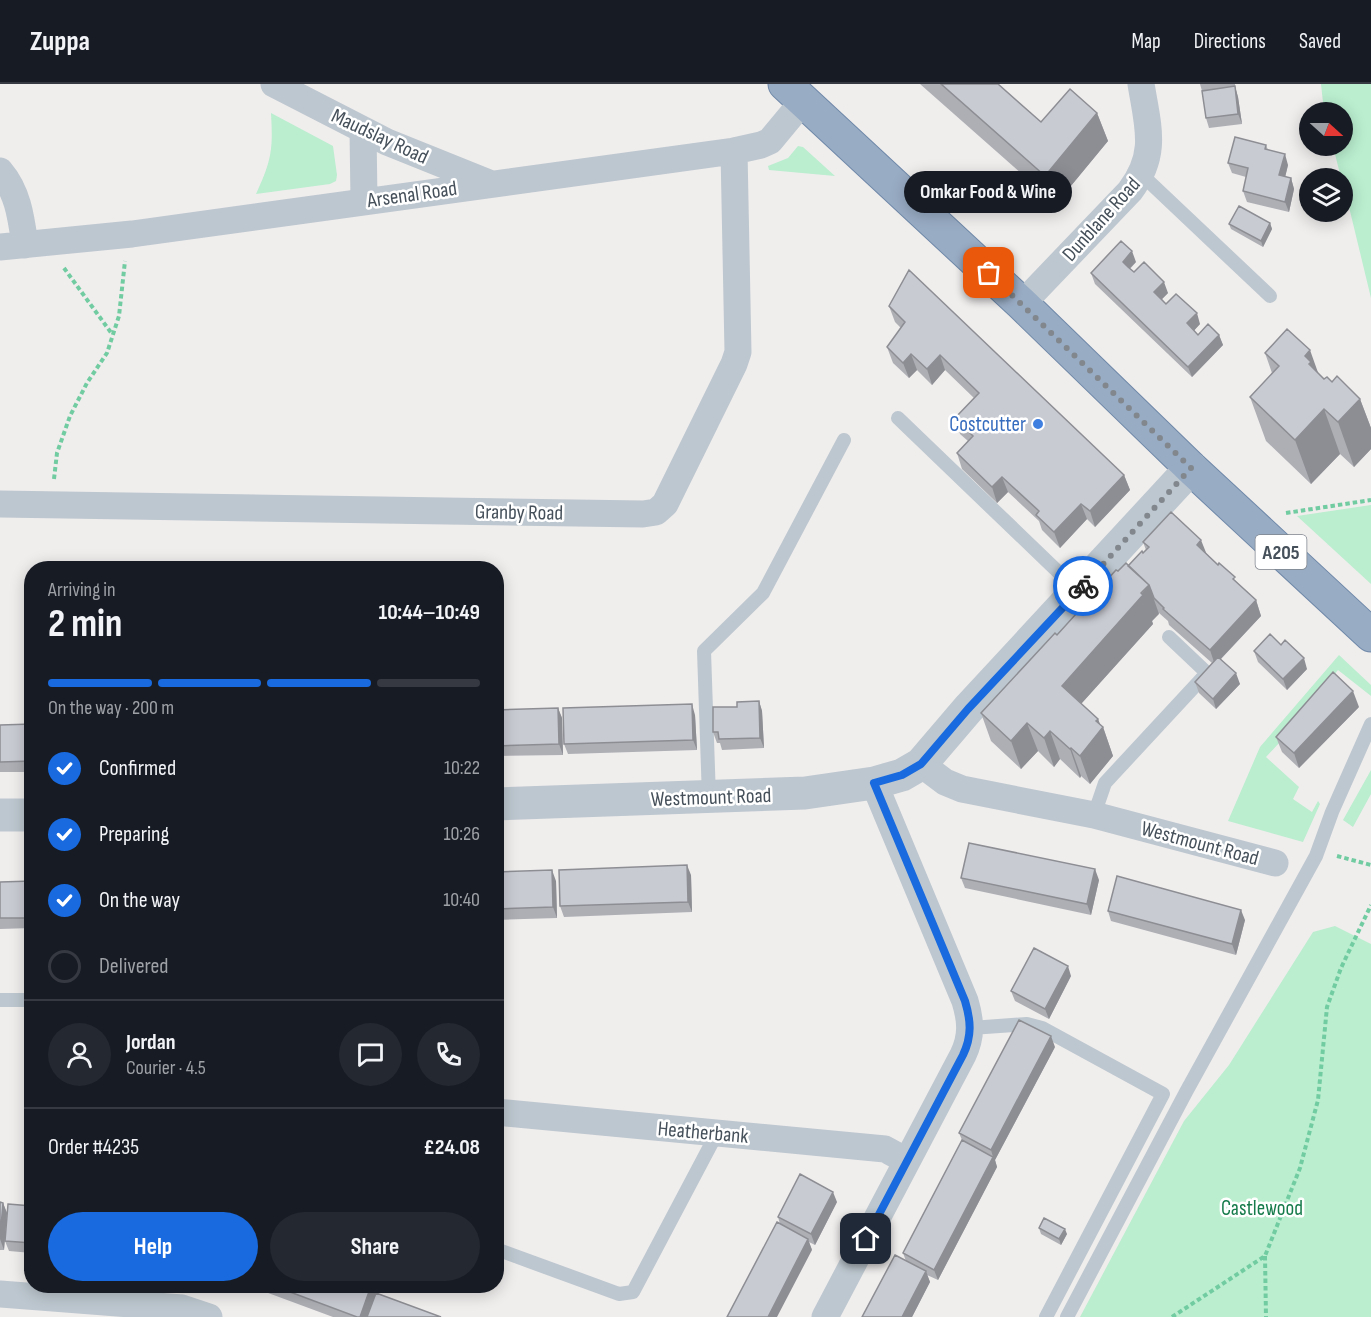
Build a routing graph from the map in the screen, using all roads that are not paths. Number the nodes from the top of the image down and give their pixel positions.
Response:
1 (274, 84) edge
2 (1141, 84) edge
3 (795, 92) edge
4 (363, 130) junction
5 (734, 151) junction
6 (0, 171) edge
7 (1142, 175) junction
8 (490, 183) junction
9 (364, 201) junction
10 (24, 245) edge
11 (1270, 296) dead end
12 (1022, 304) junction
13 (898, 418) dead end
14 (844, 440) dead end
15 (1191, 468) junction
16 (0, 504) edge
17 (1078, 591) junction
18 (1371, 635) edge
19 (1169, 637) dead end
20 (1371, 724) edge
21 (921, 764) junction
22 (874, 783) junction
23 (709, 798) junction
24 (504, 804) edge
25 (0, 815) edge
26 (24, 815) edge
27 (1094, 815) junction
28 (1275, 863) dead end
29 (0, 1000) edge
30 (24, 1000) edge
31 (971, 1028) junction
32 (504, 1113) edge
33 (717, 1133) junction
34 (907, 1161) junction
35 (504, 1252) edge
36 (0, 1294) edge
37 (209, 1317) edge
38 (825, 1317) edge
39 (1046, 1317) edge
40 (1067, 1317) edge

1 - 4 street, Maudslay Road
2 - 7 street, Dunblane Road
3 - 5 street, Arsenal Road
3 - 12 highway, A205
4 - 8 street, Maudslay Road
4 - 9 street
5 - 8 street, Arsenal Road
5 - 16 street, Granby Road
6 - 10 street
7 - 11 lane
7 - 12 street, Dunblane Road
8 - 9 street, Arsenal Road
9 - 10 street, Arsenal Road
12 - 15 highway, A205
13 - 17 lane
14 - 23 lane
15 - 17 street, Westmount Road
15 - 18 highway, A205
17 - 21 street, Westmount Road
19 - 27 lane
20 - 40 lane
21 - 22 street, Westmount Road
21 - 27 street, Westmount Road
22 - 23 street, Westmount Road
22 - 31 street
23 - 24 street, Westmount Road
25 - 26 street
27 - 28 street, Westmount Road
29 - 30 lane
31 - 34 street
31 - 39 lane
32 - 33 street, Heatherbank
33 - 34 street, Heatherbank
33 - 35 lane
34 - 38 street
36 - 37 street

